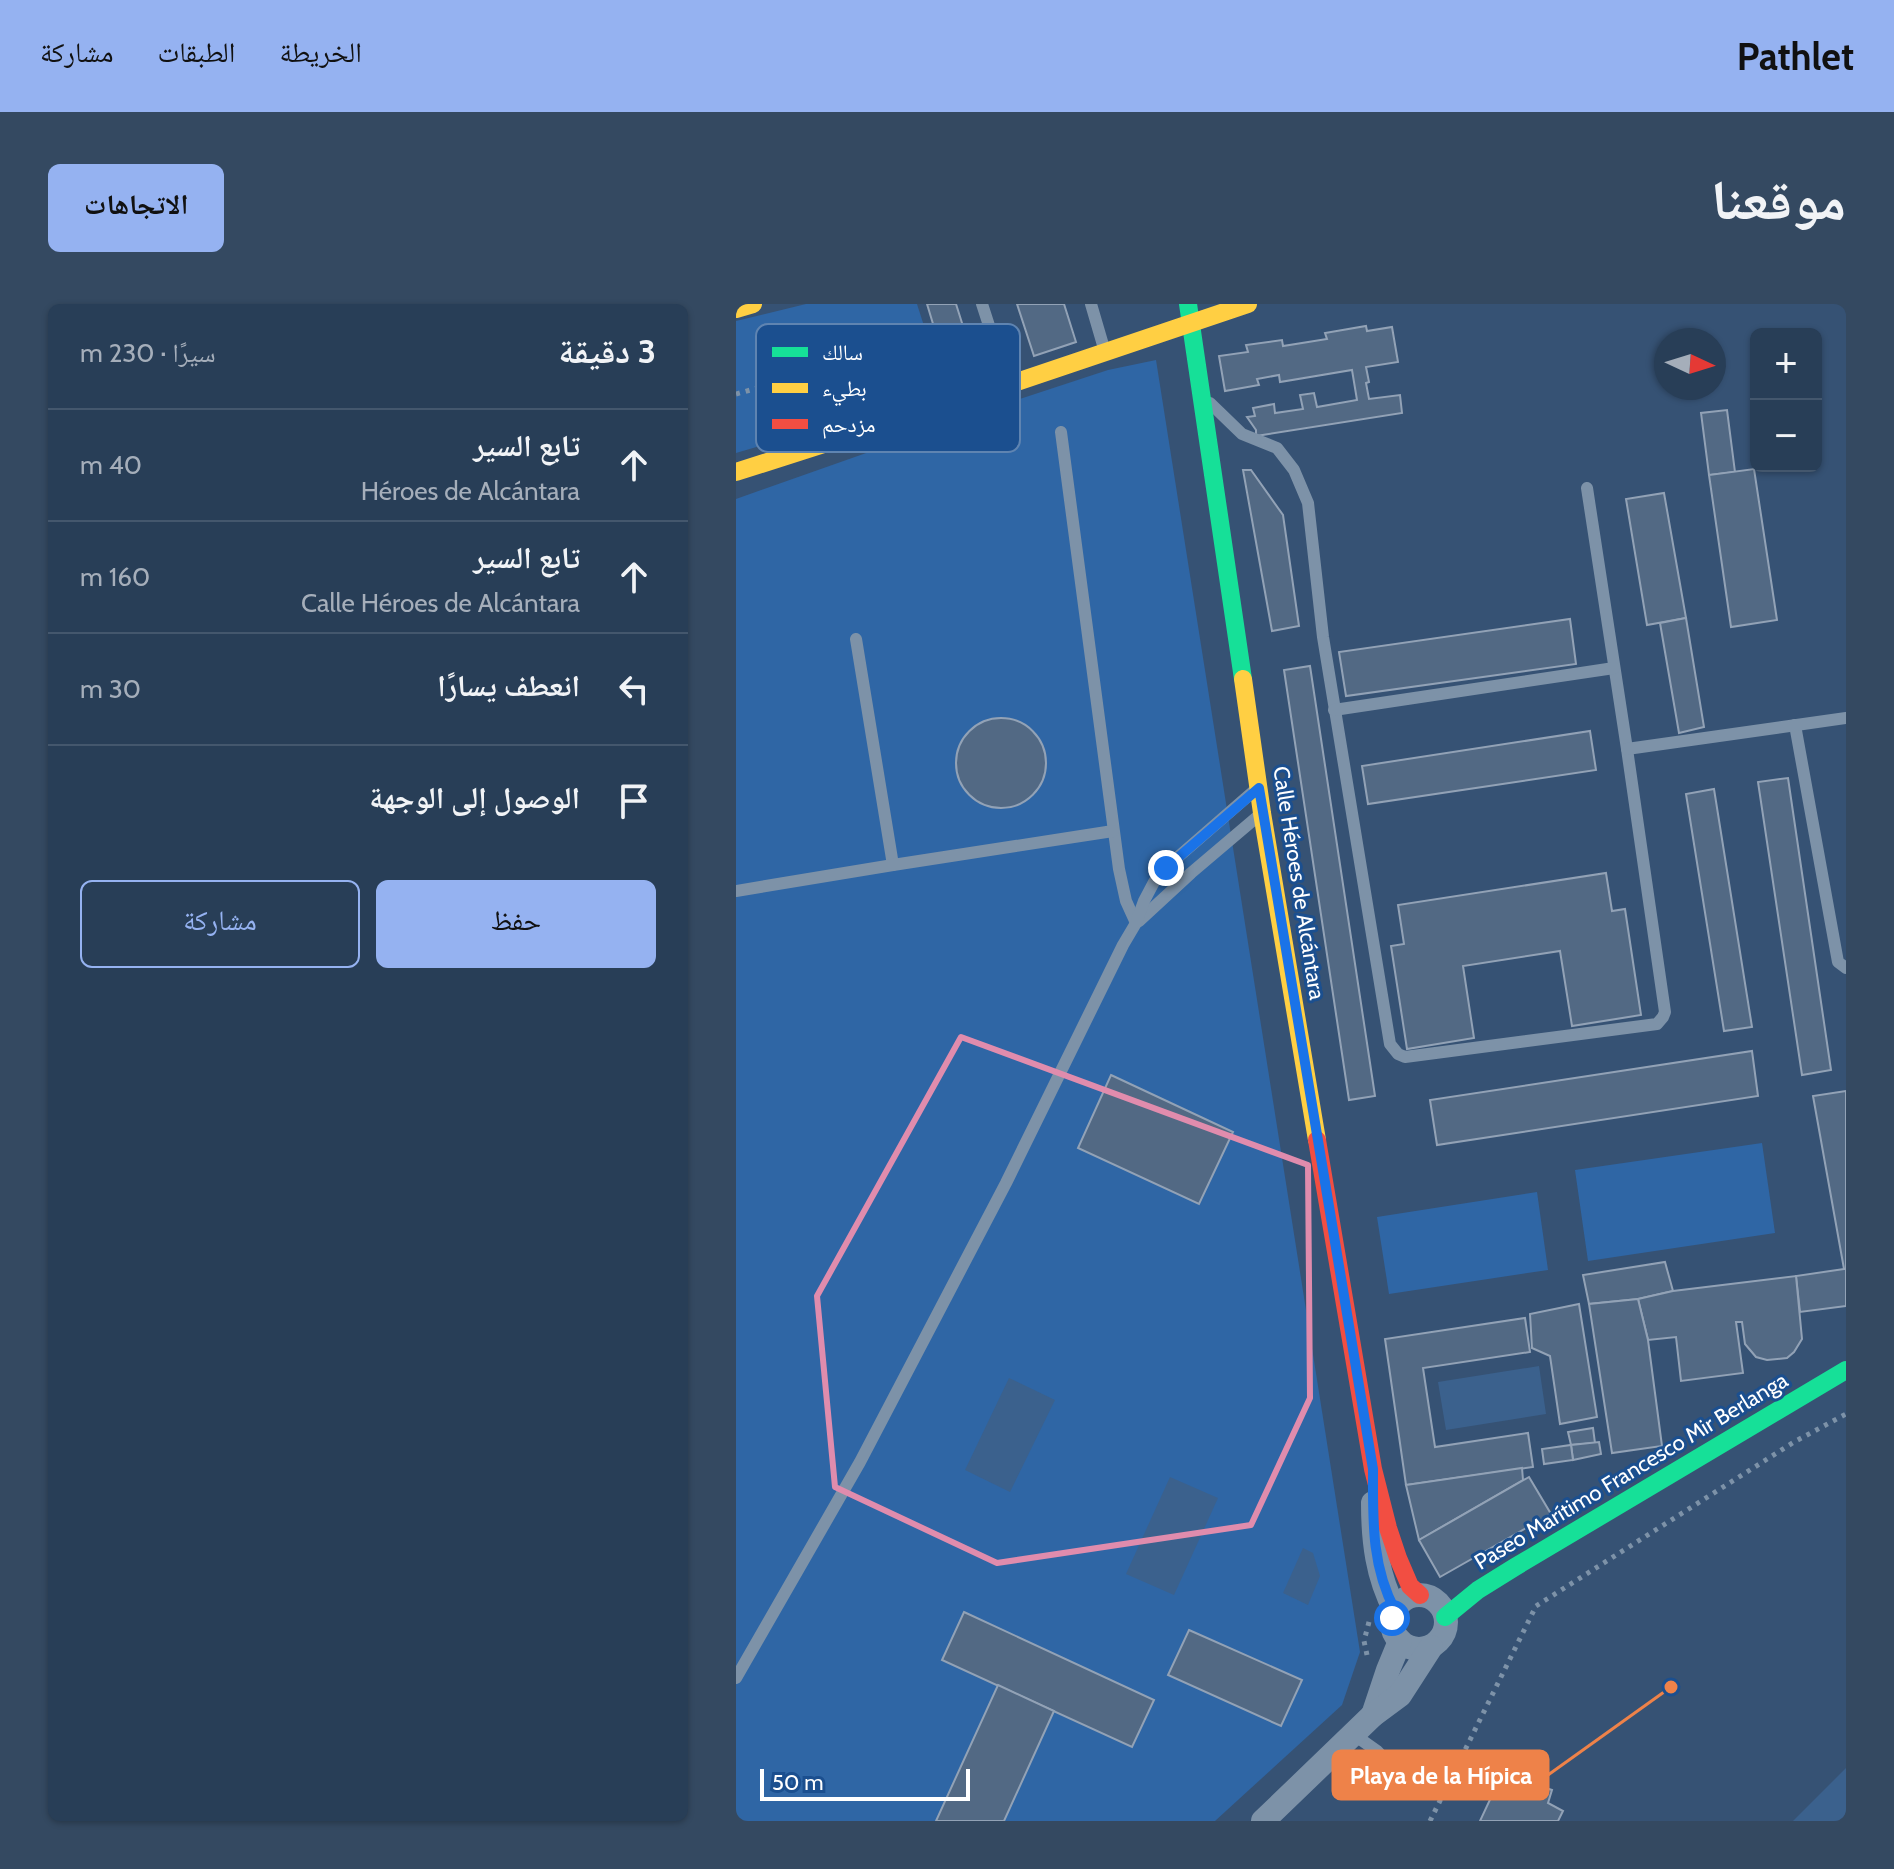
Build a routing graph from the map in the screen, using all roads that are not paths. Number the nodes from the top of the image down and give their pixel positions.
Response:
1 (753, 304) edge
2 (982, 304) edge
3 (1091, 304) edge
4 (1188, 304) edge
5 (1248, 304) edge
6 (736, 309) edge
7 (988, 324) edge
8 (1190, 324) junction
9 (1105, 352) junction
10 (1020, 381) edge
11 (1201, 394) junction
12 (1061, 432) dead end
13 (799, 452) edge
14 (736, 472) edge
15 (1587, 488) dead end
16 (856, 639) dead end
17 (1614, 668) junction
18 (1334, 710) junction
19 (1846, 718) edge
20 (1795, 725) junction
21 (1627, 749) junction
22 (1259, 788) junction
23 (1262, 813) junction
24 (1113, 831) junction
25 (893, 865) junction
26 (736, 891) edge
27 (1136, 923) junction
28 (1846, 968) edge
29 (1846, 1370) edge
30 (1373, 1469) junction
31 (1420, 1595) junction
32 (1395, 1610) junction
33 (1445, 1617) junction
34 (1400, 1641) junction
35 (1431, 1647) junction
36 (736, 1678) edge
37 (1373, 1715) junction
38 (1353, 1734) junction
39 (1396, 1771) dead end
40 (1263, 1821) edge

1 - 6 street
2 - 7 lane
3 - 9 lane
4 - 8 street, Calle Héroes de Alcántara
5 - 8 street
8 - 9 street
8 - 11 street, Calle Héroes de Alcántara
9 - 10 street
11 - 18 lane
11 - 22 street, Calle Héroes de Alcántara
12 - 24 lane
13 - 14 street
15 - 17 lane
16 - 25 lane
17 - 18 lane
17 - 21 lane
18 - 21 lane
19 - 20 lane
20 - 21 lane
20 - 28 lane
22 - 23 street, Calle Héroes de Alcántara
22 - 27 lane
23 - 27 lane
23 - 30 street, Calle Héroes de Alcántara
24 - 25 lane
24 - 27 lane
25 - 26 lane
27 - 36 lane
29 - 33 street, Paseo Marítimo Francesco Mir Berlanga
30 - 31 street, Calle Héroes de Alcántara
30 - 32 street
31 - 32 street
31 - 33 street
32 - 34 street
33 - 35 street
34 - 35 street
34 - 37 street
35 - 37 street
37 - 38 street
38 - 39 lane
38 - 40 street

